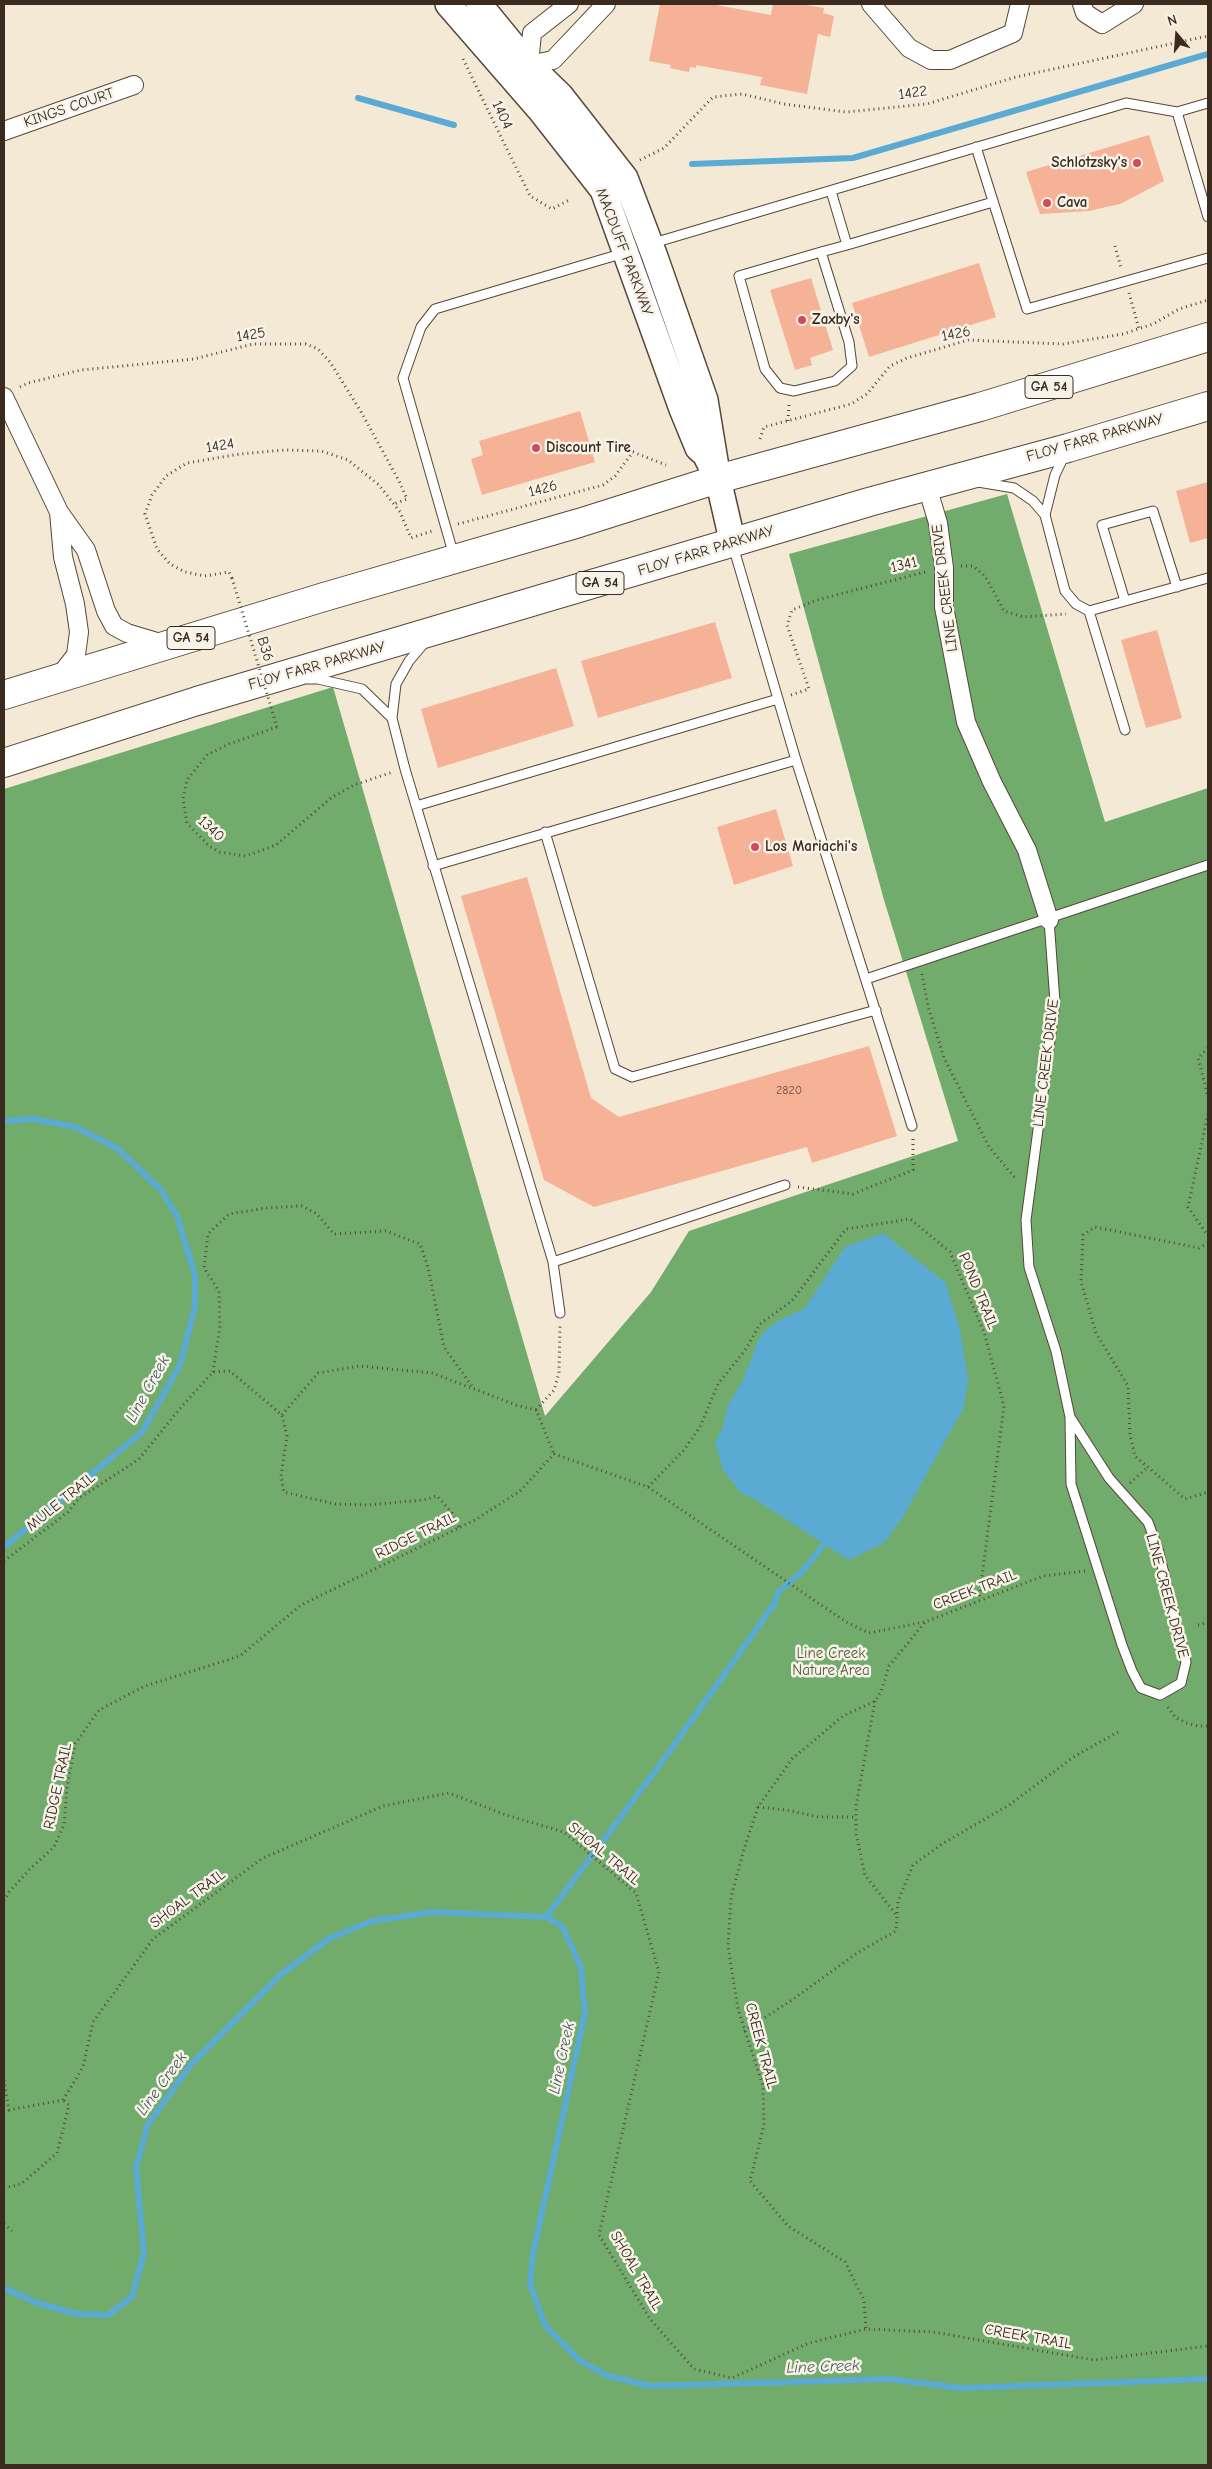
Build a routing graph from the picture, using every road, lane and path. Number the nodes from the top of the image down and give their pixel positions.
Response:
1 (448, 4) edge
2 (479, 4) edge
3 (569, 4) edge
4 (606, 4) edge
5 (871, 4) edge
6 (1020, 4) edge
7 (1082, 4) edge
8 (1134, 4) edge
9 (1208, 36) edge
10 (460, 51) dead end
11 (522, 73) junction
12 (134, 85) dead end
13 (1208, 102) edge
14 (1177, 112) junction
15 (4, 132) edge
16 (976, 147) junction
17 (640, 160) dead end
18 (831, 190) junction
19 (571, 199) dead end
20 (993, 202) junction
21 (1208, 218) edge
22 (847, 245) junction
23 (639, 248) junction
24 (822, 252) junction
25 (1208, 258) edge
26 (1208, 300) edge
27 (1208, 337) edge
28 (1208, 350) edge
29 (1117, 366) junction
30 (8, 394) edge
31 (1208, 406) edge
32 (760, 439) dead end
33 (1068, 448) junction
34 (666, 465) dead end
35 (718, 479) junction
36 (940, 482) junction
37 (394, 504) junction
38 (59, 512) junction
39 (1045, 515) junction
40 (444, 528) junction
41 (411, 538) joint
42 (733, 544) junction
43 (455, 558) junction
44 (944, 568) junction
45 (232, 578) joint
46 (1208, 578) edge
47 (1177, 587) junction
48 (1124, 601) junction
49 (1089, 611) junction
50 (433, 632) junction
51 (166, 645) junction
52 (275, 678) junction
53 (57, 679) junction
54 (4, 695) edge
55 (778, 699) junction
56 (392, 718) junction
57 (277, 727) joint
58 (1125, 730) dead end
59 (796, 760) junction
60 (4, 763) edge
61 (405, 769) junction
62 (416, 806) junction
63 (545, 832) junction
64 (1208, 865) edge
65 (433, 866) junction
66 (1049, 920) junction
67 (920, 961) junction
68 (866, 979) junction
69 (876, 1010) junction
70 (1208, 1048) edge
71 (1208, 1096) edge
72 (1208, 1114) edge
73 (912, 1126) joint
74 (785, 1185) joint
75 (1030, 1195) junction
76 (1208, 1236) edge
77 (1208, 1244) edge
78 (553, 1262) junction
79 (560, 1313) joint
80 (213, 1372) junction
81 (474, 1389) junction
82 (536, 1410) junction
83 (282, 1415) junction
84 (1070, 1417) junction
85 (554, 1454) junction
86 (1148, 1467) junction
87 (648, 1487) junction
88 (1121, 1492) junction
89 (1208, 1492) edge
90 (459, 1528) junction
91 (4, 1561) edge
92 (1098, 1571) junction
93 (979, 1600) junction
94 (924, 1622) junction
95 (1208, 1622) edge
96 (1198, 1625) dead end
97 (1160, 1695) junction
98 (875, 1701) junction
99 (1208, 1726) edge
100 (1118, 1732) dead end
101 (758, 1807) junction
102 (856, 1817) junction
103 (4, 1901) edge
104 (897, 1917) junction
105 (744, 2031) junction
106 (4, 2080) edge
107 (62, 2100) junction
108 (9, 2110) junction
109 (4, 2112) edge
110 (4, 2188) edge
111 (4, 2224) edge
112 (12, 2231) dead end
113 (866, 2329) junction
114 (1208, 2346) edge

1 - 11 street, MACDUFF PARKWAY
2 - 11 street, MACDUFF PARKWAY
3 - 11 street
4 - 11 street
5 - 6 street
7 - 8 street
9 - 17 path, 1422
10 - 19 path, 1404
11 - 23 street, MACDUFF PARKWAY
12 - 15 street, KINGS COURT
13 - 14 lane
14 - 16 lane
14 - 21 lane
16 - 18 lane
16 - 20 lane
18 - 22 lane
18 - 23 lane
20 - 22 lane
20 - 25 lane
22 - 24 lane
23 - 35 street, MACDUFF PARKWAY
23 - 40 lane
24 - 24 lane
26 - 32 path, 1426
27 - 29 main road, GA 54
28 - 29 main road, GA 54
29 - 35 main road, GA 54
30 - 37 path, 1425
30 - 38 street
31 - 33 main road, FLOY FARR PARKWAY / GA 54
33 - 36 main road, FLOY FARR PARKWAY / GA 54
33 - 39 lane
34 - 40 path, 1426
35 - 42 street, MACDUFF PARKWAY
35 - 43 main road, GA 54
36 - 39 lane
36 - 42 main road, FLOY FARR PARKWAY / GA 54
36 - 44 street, LINE CREEK DRIVE
37 - 41 path, 1424
37 - 45 path, 1424
38 - 51 street
38 - 53 street
39 - 49 lane
40 - 41 path, 1426
40 - 43 lane
42 - 50 main road, FLOY FARR PARKWAY / GA 54
42 - 55 lane
43 - 51 main road, GA 54
44 - 49 path, 1341
44 - 55 path, 1341
44 - 66 street, LINE CREEK DRIVE
45 - 57 path, B36, bridge
46 - 47 lane
47 - 48 lane
47 - 48 lane
48 - 49 lane
49 - 58 lane
50 - 52 main road, FLOY FARR PARKWAY / GA 54
50 - 56 lane
51 - 53 main road, GA 54
52 - 56 lane
52 - 60 main road, FLOY FARR PARKWAY / GA 54
53 - 54 main road, GA 54
55 - 59 lane
55 - 62 lane
56 - 61 lane
57 - 61 path, 1340
59 - 63 lane
59 - 68 lane
61 - 62 lane
62 - 65 lane
63 - 65 lane
63 - 69 lane
64 - 66 lane
65 - 78 lane
66 - 67 lane
66 - 75 lane, LINE CREEK DRIVE
67 - 68 lane
67 - 75 path
68 - 69 lane
69 - 73 lane
70 - 71 path
72 - 76 path
73 - 74 path
74 - 78 lane
75 - 84 lane, LINE CREEK DRIVE
77 - 86 path
78 - 79 lane
79 - 82 path
80 - 81 path
80 - 83 path
80 - 91 path, MULE TRAIL
81 - 82 path
81 - 83 path
82 - 85 path
83 - 90 path
84 - 88 lane, LINE CREEK DRIVE
84 - 92 lane, LINE CREEK DRIVE
85 - 87 path
85 - 90 path, RIDGE TRAIL
86 - 88 path
86 - 89 path
87 - 93 path, POND TRAIL
87 - 94 path
88 - 97 lane, LINE CREEK DRIVE
90 - 103 path, RIDGE TRAIL
92 - 93 path, CREEK TRAIL
92 - 97 lane, LINE CREEK DRIVE
93 - 94 path, CREEK TRAIL
94 - 98 path, CREEK TRAIL
95 - 96 path
97 - 99 path
98 - 101 path, CREEK TRAIL
98 - 102 path, CREEK TRAIL
100 - 104 path
101 - 102 path
101 - 105 path, CREEK TRAIL
102 - 104 path, CREEK TRAIL
104 - 105 path
105 - 113 path, CREEK TRAIL
106 - 108 path
107 - 108 path
107 - 110 path
107 - 113 path, SHOAL TRAIL
108 - 109 path
111 - 112 path
113 - 114 path, CREEK TRAIL

